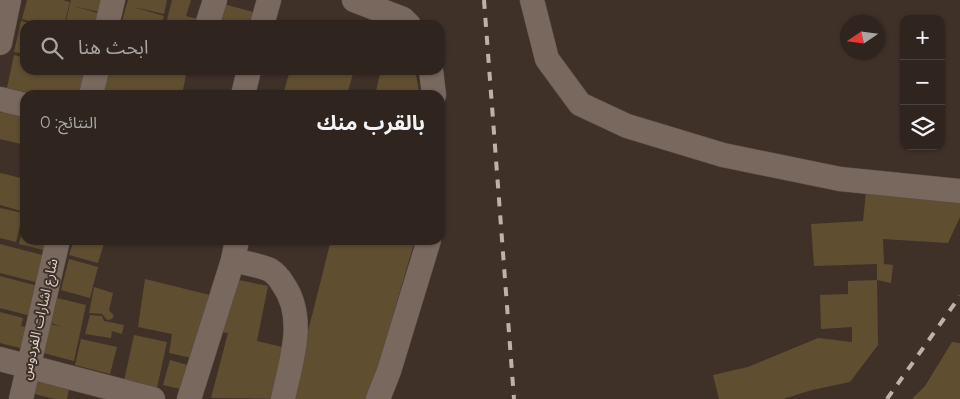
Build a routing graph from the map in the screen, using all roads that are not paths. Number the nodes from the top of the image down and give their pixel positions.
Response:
1 (9, 0) edge
2 (113, 0) edge
3 (215, 0) edge
4 (268, 0) edge
5 (354, 0) edge
6 (532, 0) edge
7 (108, 20) edge
8 (209, 20) edge
9 (263, 20) edge
10 (404, 20) edge
11 (0, 43) edge
12 (96, 75) edge
13 (248, 75) edge
14 (432, 75) edge
15 (92, 90) edge
16 (244, 90) edge
17 (433, 90) edge
18 (0, 99) edge
19 (20, 104) edge
20 (960, 191) edge
21 (57, 245) edge
22 (427, 245) edge
23 (235, 250) edge
24 (0, 358) edge
25 (28, 366) junction
26 (118, 395) edge
27 (21, 399) edge
28 (153, 399) edge
29 (189, 399) edge
30 (283, 399) edge
31 (378, 399) edge

1 - 11 street
2 - 7 street
3 - 8 street
4 - 9 street
5 - 10 street
6 - 20 street
12 - 15 street
13 - 16 street
14 - 17 street
18 - 19 street
21 - 25 street, شارع اشارات الفردوس
22 - 31 street
23 - 29 street
23 - 30 street
24 - 25 street
25 - 26 street
25 - 27 street, شارع اشارات الفردوس
26 - 28 street

